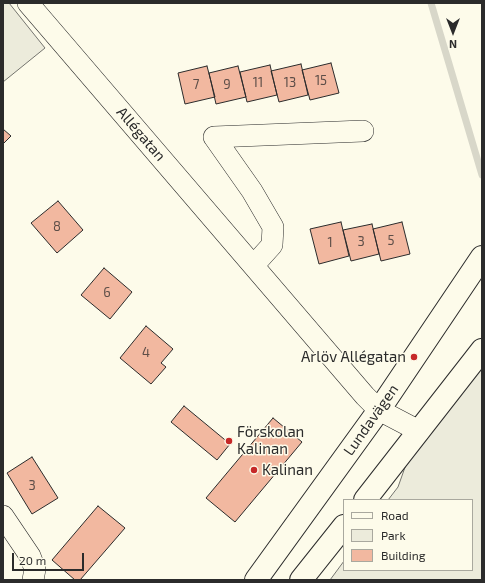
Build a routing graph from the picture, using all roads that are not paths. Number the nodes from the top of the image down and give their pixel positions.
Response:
1 (28, 3) edge
2 (363, 131) dead end
3 (482, 257) edge
4 (254, 265) junction
5 (482, 350) edge
6 (379, 410) junction
7 (418, 431) junction
8 (366, 499) edge
9 (3, 516) edge
10 (343, 527) edge
11 (34, 580) edge
12 (256, 580) edge
13 (301, 580) edge

1 - 4 street, Allégatan
2 - 4 street
3 - 6 main road, Lundavägen
4 - 6 street, Allégatan
5 - 7 main road
6 - 7 street, Allégatan
6 - 12 main road, Lundavägen
7 - 8 main road
9 - 11 street
10 - 13 main road

